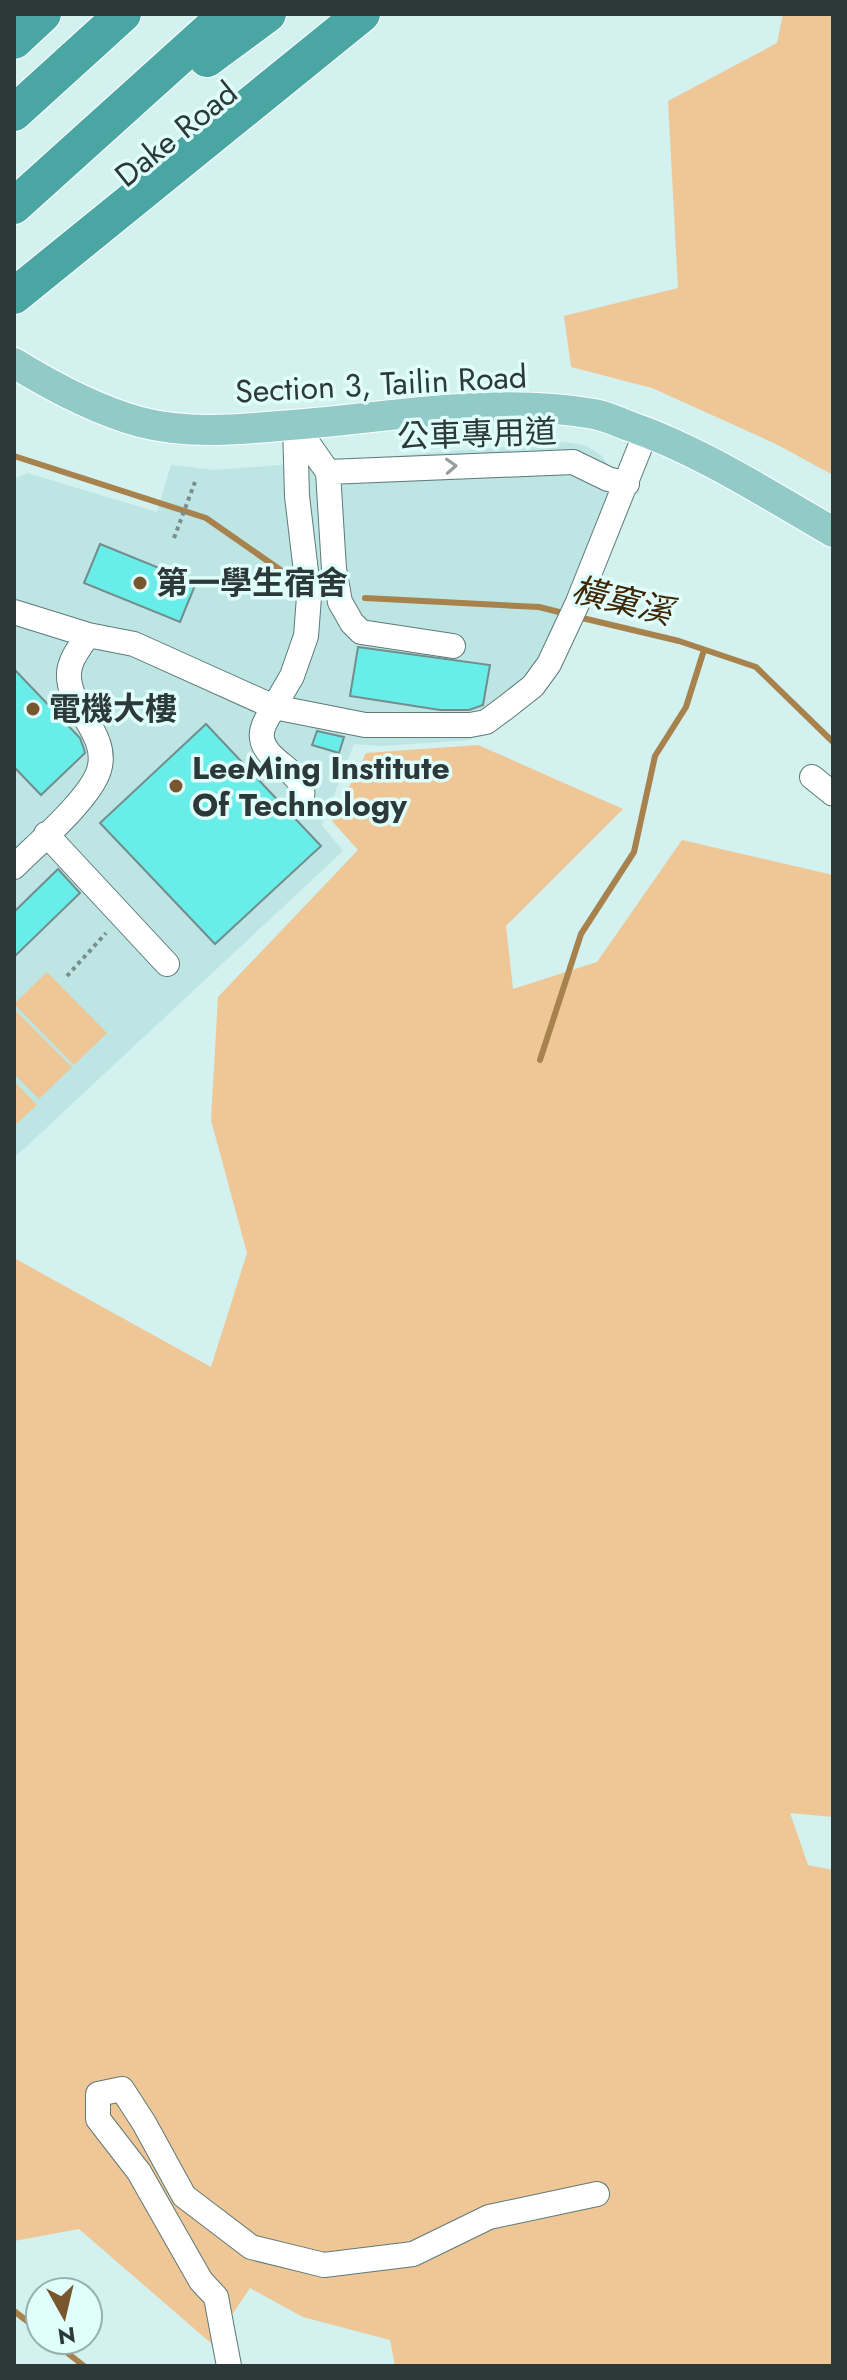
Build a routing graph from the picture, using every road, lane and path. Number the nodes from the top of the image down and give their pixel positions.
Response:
1 (43, 14) edge
2 (88, 14) edge
3 (123, 14) edge
4 (227, 14) edge
5 (268, 14) edge
6 (362, 14) edge
7 (377, 14) edge
8 (14, 41) edge
9 (14, 83) edge
10 (14, 113) edge
11 (51, 174) junction
12 (14, 206) edge
13 (14, 296) edge
14 (14, 304) edge
15 (14, 363) edge
16 (295, 425) junction
17 (646, 432) junction
18 (328, 472) junction
19 (195, 482) dead end
20 (627, 484) junction
21 (833, 532) edge
22 (174, 538) dead end
23 (14, 612) edge
24 (88, 635) junction
25 (453, 646) dead end
26 (274, 707) junction
27 (812, 777) dead end
28 (833, 794) edge
29 (301, 801) dead end
30 (46, 834) junction
31 (14, 867) edge
32 (106, 933) dead end
33 (167, 964) dead end
34 (67, 976) dead end
35 (597, 2194) dead end
36 (229, 2366) edge

1 - 8 highway
2 - 9 highway
3 - 10 highway
4 - 11 highway
5 - 11 highway
6 - 13 highway
7 - 14 street, Dake Road
11 - 12 highway
15 - 16 main road, Section 3, Tailin Road
16 - 17 main road, Section 3, Tailin Road
16 - 18 street
16 - 26 street
17 - 20 street
17 - 21 main road, Section 3, Tailin Road
18 -> 20 street, 公車專用道
18 - 25 street
19 - 22 path
20 - 26 street
23 - 24 street
24 - 26 street
24 - 30 street
26 - 29 street
27 - 28 street
30 - 31 street
30 - 33 street
32 - 34 path
35 - 36 street

